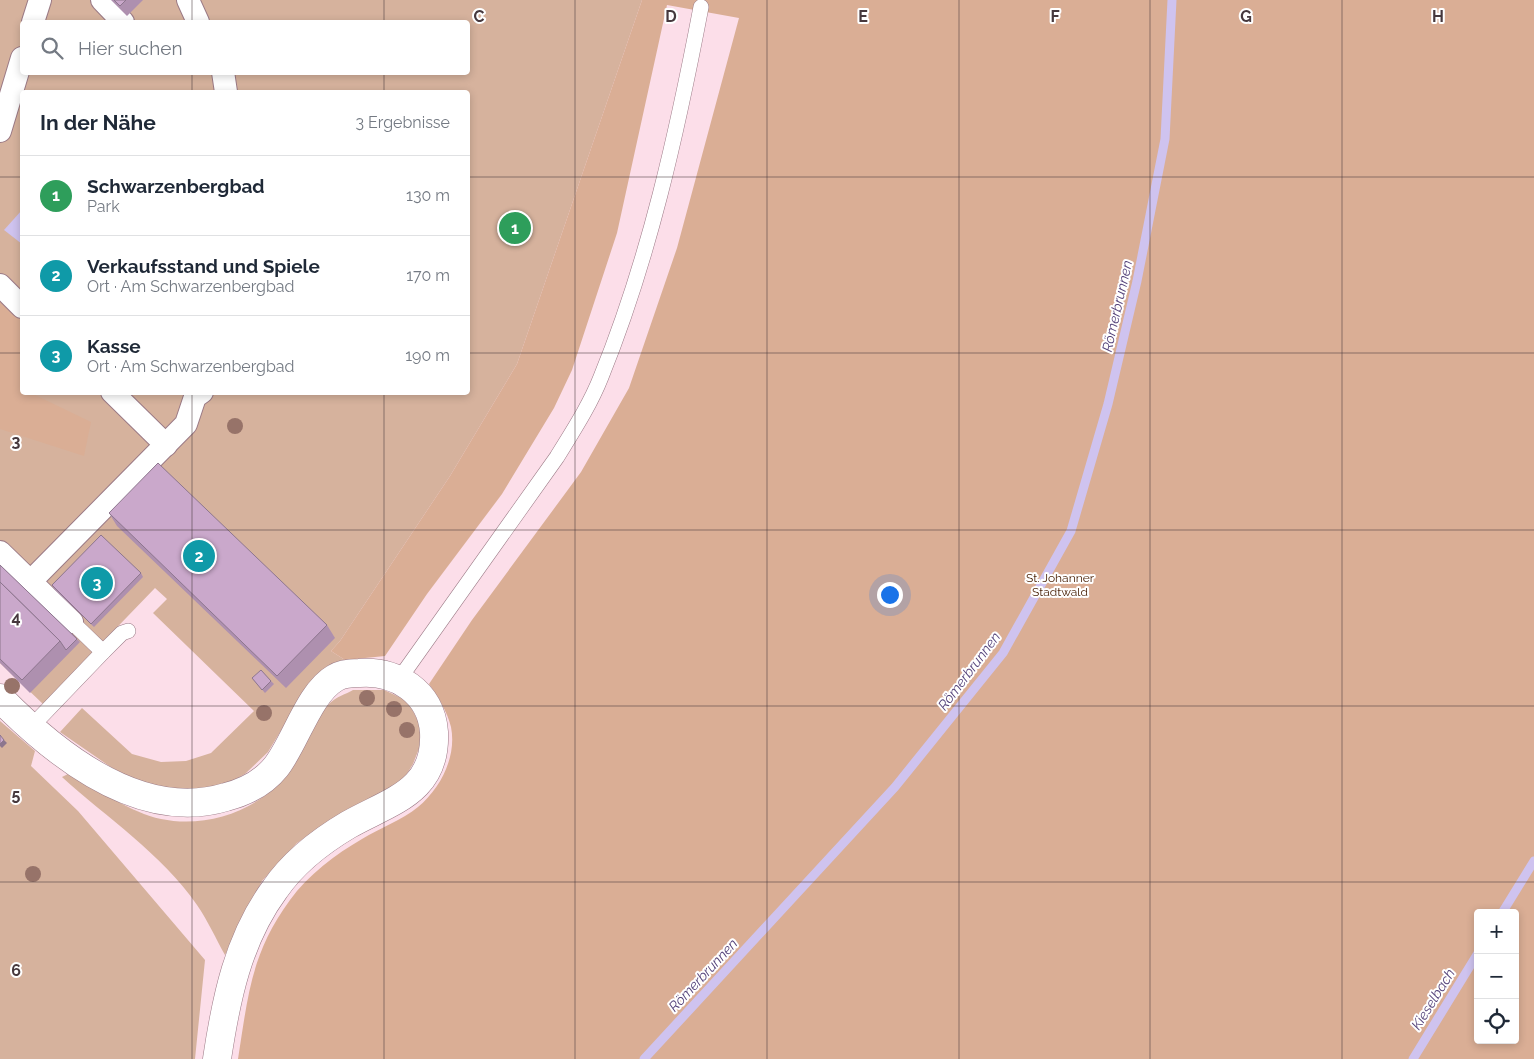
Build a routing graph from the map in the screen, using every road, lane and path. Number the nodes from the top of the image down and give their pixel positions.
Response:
1 (40, 0) edge
2 (102, 0) edge
3 (188, 0) edge
4 (701, 8) dead end
5 (34, 20) edge
6 (121, 20) edge
7 (197, 20) edge
8 (20, 65) edge
9 (223, 75) edge
10 (226, 90) edge
11 (0, 131) edge
12 (0, 286) edge
13 (20, 305) edge
14 (115, 395) edge
15 (198, 395) edge
16 (166, 445) junction
17 (0, 552) edge
18 (30, 582) junction
19 (72, 622) joint
20 (128, 631) dead end
21 (103, 652) junction
22 (400, 678) junction
23 (0, 698) edge
24 (31, 727) junction
25 (217, 1059) edge

1 - 5 street
2 - 6 street
3 - 7 street
4 - 22 lane
8 - 11 street
9 - 10 street
12 - 13 street
14 - 16 street
15 - 16 street
16 - 18 street
17 - 18 street
18 - 19 street
19 - 21 lane
20 - 21 lane
21 - 24 lane
22 - 24 street
22 - 25 street
23 - 24 street

